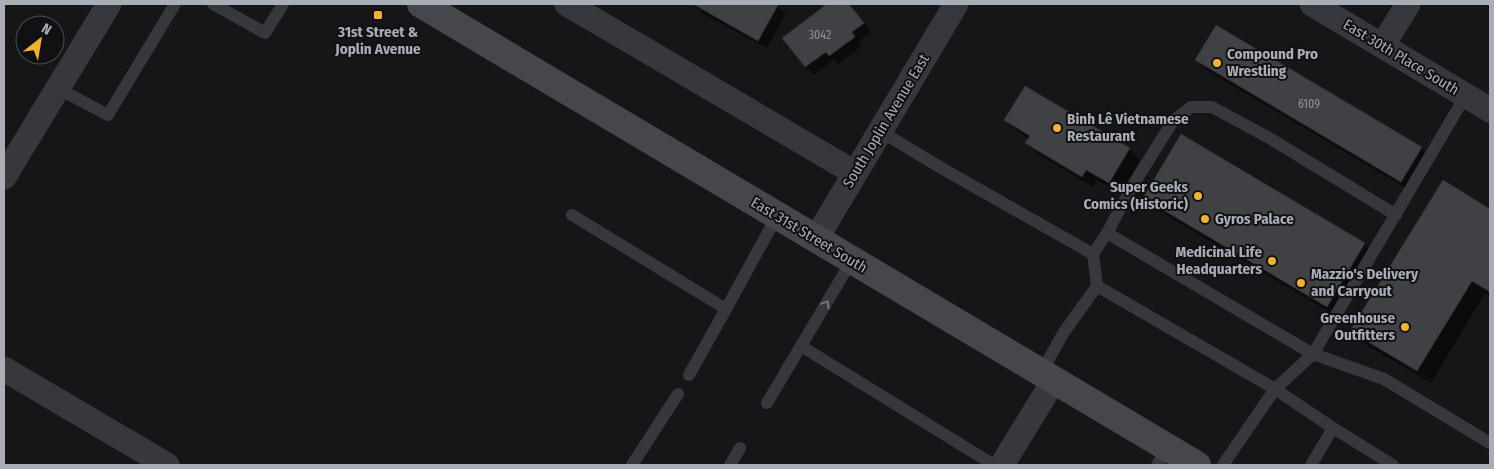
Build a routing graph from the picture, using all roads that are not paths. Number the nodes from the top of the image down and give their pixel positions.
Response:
1 (109, 4) edge
2 (175, 4) edge
3 (213, 4) edge
4 (283, 4) edge
5 (421, 4) edge
6 (567, 4) edge
7 (956, 4) edge
8 (1312, 4) edge
9 (1408, 4) edge
10 (1383, 45) junction
11 (57, 88) junction
12 (1466, 95) junction
13 (1490, 110) edge
14 (880, 131) junction
15 (855, 173) junction
16 (4, 177) edge
17 (572, 215) dead end
18 (1396, 215) junction
19 (777, 216) junction
20 (1107, 233) junction
21 (816, 239) junction
22 (1093, 254) junction
23 (852, 260) junction
24 (1097, 286) junction
25 (726, 309) junction
26 (801, 346) junction
27 (1313, 354) junction
28 (4, 369) edge
29 (688, 376) dead end
30 (1048, 376) junction
31 (1275, 389) junction
32 (678, 394) dead end
33 (767, 403) dead end
34 (1333, 428) junction
35 (1490, 443) edge
36 (740, 448) dead end
37 (1162, 456) edge
38 (167, 465) edge
39 (632, 465) edge
40 (730, 465) edge
41 (994, 465) edge
42 (1002, 465) edge
43 (1197, 465) edge
44 (1223, 465) edge
45 (1310, 465) edge
46 (1392, 465) edge

1 - 11 street
2 - 11 lane
3 - 4 lane
5 - 19 main road, East 31st Street South
6 - 15 street
7 - 14 street, South Joplin Avenue East
8 - 10 street, East 30th Place South
9 - 10 street
10 - 12 street, East 30th Place South
11 - 16 street
12 - 13 street, East 30th Place South
12 - 18 lane
14 - 15 street, South Joplin Avenue East
14 - 22 lane
15 - 21 street, South Joplin Avenue East
17 - 25 lane
18 - 20 lane
18 - 27 lane
19 - 21 main road, East 31st Street South
19 - 25 lane
20 - 22 lane
20 - 27 lane
21 - 23 main road, East 31st Street South
22 - 24 lane
26 -> 23 lane
23 - 30 main road, East 31st Street South
24 - 30 lane
24 - 31 lane
25 - 29 lane
26 - 33 lane
26 - 41 lane
27 - 31 lane
27 - 35 lane
28 - 38 street
30 - 37 main road, East 31st Street South
30 - 42 street
31 - 34 lane
31 - 44 lane
32 - 39 lane
34 - 45 lane
34 - 46 lane
36 - 40 lane
37 - 43 main road, East 31st Street South

